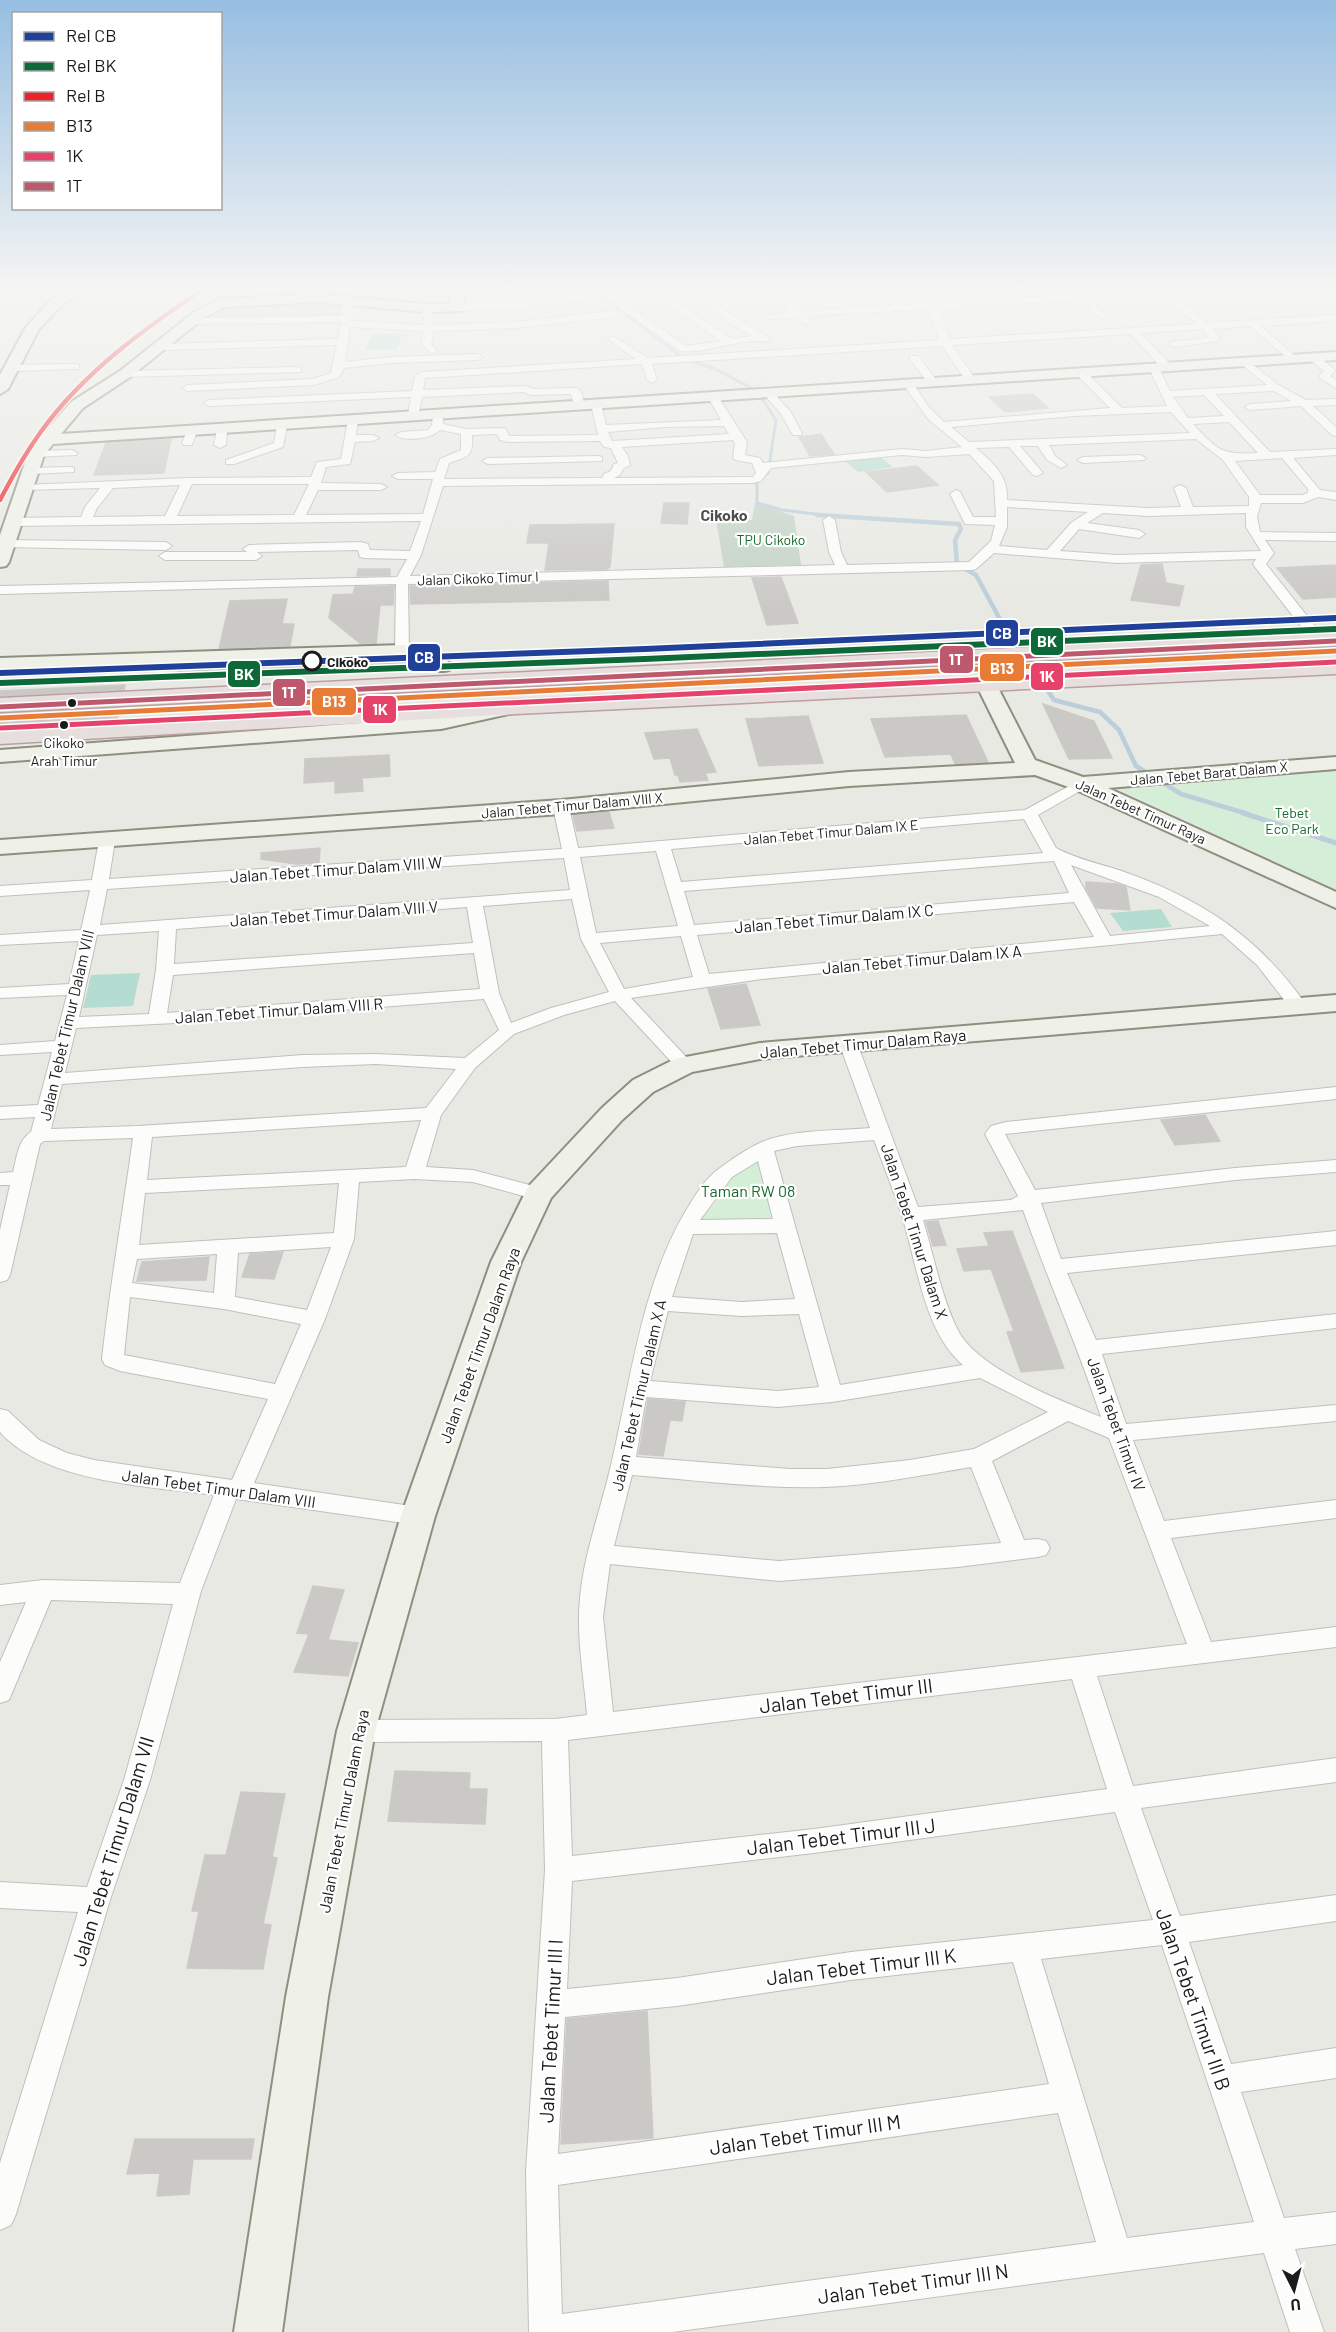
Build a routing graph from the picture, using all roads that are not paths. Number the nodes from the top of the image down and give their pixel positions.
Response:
1 (94, 394) edge
2 (338, 394) edge
3 (415, 394) junction
4 (418, 394) edge
5 (455, 394) edge
6 (577, 394) edge
7 (761, 394) joint
8 (915, 394) edge
9 (1103, 394) edge
10 (1167, 394) joint
11 (1170, 394) edge
12 (1209, 394) edge
13 (1287, 394) edge
14 (337, 397) junction
15 (713, 397) junction
16 (1336, 402) edge
17 (209, 403) dead end
18 (1304, 403) junction
19 (588, 405) junction
20 (1250, 406) dead end
21 (1174, 409) junction
22 (1119, 411) junction
23 (455, 414) junction
24 (413, 416) junction
25 (1232, 419) junction
26 (353, 420) junction
27 (437, 420) junction
28 (1185, 421) junction
29 (727, 423) junction
30 (665, 424) junction
31 (282, 425) junction
32 (640, 425) junction
33 (942, 425) junction
34 (466, 432) junction
35 (797, 433) dead end
36 (1336, 433) edge
37 (401, 435) dead end
38 (1197, 436) junction
39 (736, 437) junction
40 (373, 438) dead end
41 (1124, 438) junction
42 (350, 439) junction
43 (576, 439) junction
44 (607, 439) junction
45 (673, 441) junction
46 (1041, 441) junction
47 (647, 442) junction
48 (1011, 442) junction
49 (41, 447) junction
50 (969, 447) junction
51 (1336, 452) edge
52 (72, 453) dead end
53 (1286, 455) junction
54 (1267, 456) junction
55 (1140, 458) junction
56 (1227, 458) junction
57 (579, 459) junction
58 (598, 459) dead end
59 (1083, 460) dead end
60 (488, 461) dead end
61 (230, 462) dead end
62 (346, 462) junction
63 (1061, 465) dead end
64 (70, 470) dead end
65 (1149, 470) dead end
66 (30, 471) junction
67 (764, 471) junction
68 (1037, 472) dead end
69 (398, 476) dead end
70 (348, 478) dead end
71 (439, 479) junction
72 (188, 481) junction
73 (579, 481) junction
74 (607, 481) junction
75 (315, 483) junction
76 (109, 484) junction
77 (381, 487) dead end
78 (25, 488) junction
79 (1180, 488) dead end
80 (1315, 493) junction
81 (956, 494) dead end
82 (1336, 496) edge
83 (1000, 503) junction
84 (1255, 505) junction
85 (1300, 506) dead end
86 (1102, 508) junction
87 (1188, 511) junction
88 (428, 517) junction
89 (169, 519) junction
90 (86, 520) junction
91 (298, 520) junction
92 (330, 520) junction
93 (829, 520) dead end
94 (1002, 521) junction
95 (13, 522) junction
96 (1076, 525) junction
97 (1139, 534) dead end
98 (1256, 536) junction
99 (1336, 537) edge
100 (255, 541) junction
101 (5, 544) junction
102 (322, 548) junction
103 (991, 549) junction
104 (415, 555) junction
105 (1049, 555) junction
106 (1268, 555) junction
107 (164, 556) junction
108 (0, 562) edge
109 (843, 569) junction
110 (402, 580) junction
111 (157, 588) junction
112 (0, 590) edge
113 (1336, 624) edge
114 (1308, 626) junction
115 (1336, 639) edge
116 (1336, 651) edge
117 (1057, 658) junction
118 (402, 659) junction
119 (1006, 661) junction
120 (1336, 668) edge
121 (986, 684) junction
122 (1, 686) edge
123 (0, 717) edge
124 (399, 720) junction
125 (0, 737) edge
126 (0, 756) edge
127 (1336, 763) edge
128 (1036, 768) junction
129 (1082, 784) junction
130 (561, 807) junction
131 (1029, 814) junction
132 (107, 840) junction
133 (662, 846) junction
134 (0, 847) edge
135 (572, 853) junction
136 (1059, 856) junction
137 (100, 884) junction
138 (676, 887) junction
139 (0, 891) edge
140 (580, 894) junction
141 (1078, 897) junction
142 (1336, 901) edge
143 (474, 902) junction
144 (168, 926) junction
145 (1226, 929) junction
146 (688, 931) junction
147 (88, 933) junction
148 (589, 939) junction
149 (0, 940) edge
150 (1105, 941) junction
151 (482, 947) junction
152 (165, 970) junction
153 (702, 979) junction
154 (75, 989) junction
155 (0, 993) edge
156 (490, 993) junction
157 (619, 995) junction
158 (1336, 1003) edge
159 (1298, 1006) junction
160 (157, 1019) junction
161 (68, 1023) junction
162 (508, 1030) junction
163 (848, 1043) junction
164 (62, 1046) junction
165 (0, 1050) edge
166 (469, 1064) junction
167 (684, 1065) junction
168 (54, 1079) junction
169 (1336, 1093) edge
170 (46, 1110) junction
171 (0, 1113) edge
172 (432, 1114) junction
173 (143, 1132) junction
174 (882, 1133) junction
175 (40, 1135) junction
176 (764, 1149) junction
177 (1336, 1166) edge
178 (414, 1173) junction
179 (22, 1178) junction
180 (349, 1178) junction
181 (0, 1179) edge
182 (137, 1187) junction
183 (538, 1194) junction
184 (1029, 1198) junction
185 (911, 1214) junction
186 (785, 1226) junction
187 (685, 1227) junction
188 (1336, 1238) edge
189 (344, 1239) junction
190 (3, 1243) edge
191 (228, 1247) junction
192 (128, 1253) junction
193 (1054, 1268) junction
194 (0, 1275) edge
195 (120, 1289) junction
196 (224, 1302) junction
197 (659, 1303) junction
198 (809, 1306) junction
199 (314, 1319) junction
200 (1336, 1321) edge
201 (1089, 1348) junction
202 (982, 1370) junction
203 (637, 1388) junction
204 (281, 1393) junction
205 (832, 1394) junction
206 (1066, 1412) junction
207 (1336, 1413) edge
208 (0, 1417) edge
209 (1119, 1433) junction
210 (8, 1443) edge
211 (979, 1457) junction
212 (623, 1465) junction
213 (233, 1490) junction
214 (1336, 1509) edge
215 (418, 1516) junction
216 (1155, 1531) junction
217 (600, 1554) junction
218 (43, 1590) junction
219 (189, 1591) junction
220 (0, 1595) edge
221 (1336, 1637) edge
222 (1202, 1652) junction
223 (1081, 1667) junction
224 (0, 1692) edge
225 (601, 1725) junction
226 (555, 1730) junction
227 (356, 1731) junction
228 (1336, 1770) edge
229 (1123, 1797) junction
230 (559, 1870) junction
231 (0, 1895) edge
232 (96, 1900) junction
233 (1336, 1908) edge
234 (1171, 1931) junction
235 (1023, 1946) junction
236 (552, 2004) junction
237 (1336, 2062) edge
238 (1222, 2080) junction
239 (1068, 2096) junction
240 (542, 2172) junction
241 (0, 2214) edge
242 (1336, 2228) edge
243 (1275, 2237) junction
244 (1116, 2255) junction
245 (258, 2332) edge
246 (546, 2332) edge
247 (551, 2332) edge
248 (1307, 2332) edge

1 - 49 street
2 - 14 street
3 - 4 street
3 - 14 street
3 - 24 street
5 - 23 street
6 - 19 street
7 - 15 street
7 - 35 street
8 - 33 street
9 - 22 street
10 - 11 street
10 - 21 street
12 - 25 street
13 - 18 street
14 - 17 street
15 - 19 street
15 - 29 street
16 - 18 street
18 - 20 street
18 - 36 street
19 - 23 street
19 - 44 street
21 - 22 street
21 - 28 street
22 - 33 street
23 - 27 street
24 - 26 street
24 - 27 street
25 - 28 street
25 - 54 street
26 - 31 street
26 - 42 street
27 - 34 street
27 - 37 street
28 - 38 street
29 - 30 street
29 - 39 street
30 - 32 street
30 - 45 street
31 - 49 street
31 - 61 street
32 - 44 street
32 - 47 street
33 - 50 street
34 - 43 street
34 - 71 street
38 - 41 street
38 - 56 street
39 - 45 street
39 - 67 street
40 - 42 street
41 - 46 street
41 - 55 street
42 - 62 street
43 - 44 street
43 - 57 street
44 - 47 street
44 - 74 street
45 - 47 street
46 - 48 street
46 - 63 street
48 - 50 street
48 - 68 street
49 - 52 street
49 - 66 street
50 - 67 street
50 - 83 street
51 - 53 street
53 - 54 street
53 - 80 street
54 - 56 street
55 - 59 street
55 - 65 street
56 - 84 street
57 - 58 street
57 - 60 street
57 - 73 street
62 - 70 street
62 - 75 street
64 - 66 street
66 - 78 street
67 - 74 street
69 - 71 street
71 - 73 street
71 - 88 street
72 - 75 street
72 - 76 street
72 - 89 street
73 - 74 street
75 - 77 street
75 - 91 street
76 - 78 street
76 - 90 street
78 - 95 street
79 - 87 street
80 - 82 street
80 - 84 street
81 - 94 street
83 - 86 street
83 - 94 street
84 - 85 street
84 - 87 street
84 - 98 street
86 - 87 street
86 - 96 street
88 - 92 street
88 - 104 street
89 - 90 street
89 - 100 street
90 - 95 street
91 - 92 street
91 - 100 street
92 - 102 street
93 - 109 street
94 - 103 street
95 - 101 street
96 - 97 street
96 - 105 street
98 - 99 street
98 - 106 street
100 - 102 street
100 - 107 street
101 - 107 street
101 - 108 street
102 - 104 street
103 - 105 street
103 - 109 street, Jalan Cikoko Timur I
104 - 110 street
105 - 106 street
106 - 114 street
107 - 111 street
109 - 110 street, Jalan Cikoko Timur I
110 - 111 street, Jalan Cikoko Timur I
110 - 118 street
111 - 112 street, Jalan Cikoko Timur I
113 - 114 highway
114 - 117 highway
115 - 117 highway
116 - 117 highway
117 - 119 highway
117 - 119 highway
117 - 120 highway
118 - 119 highway
118 - 122 highway
119 - 121 highway
119 - 122 highway
119 - 123 highway
121 - 124 highway
121 - 128 street, Jalan Tebet Timur Raya
124 - 125 highway
124 - 126 street
127 - 129 street, Jalan Tebet Barat Dalam X
128 - 129 street, Jalan Tebet Timur Raya
128 - 130 street, Jalan Tebet Timur Dalam VIII X
129 - 131 street, Jalan Tebet Timur Dalam IX E
129 - 142 street, Jalan Tebet Timur Raya
130 - 132 street, Jalan Tebet Timur Dalam VIII X
130 - 135 street
131 - 133 street, Jalan Tebet Timur Dalam IX E
131 - 136 street
132 - 134 street, Jalan Tebet Timur Dalam VIII X
132 - 137 street, Jalan Tebet Timur Dalam VIII
133 - 135 street, Jalan Tebet Timur Dalam IX E
133 - 138 street
135 - 137 street, Jalan Tebet Timur Dalam VIII W
135 - 140 street
136 - 138 street
136 - 141 street
136 - 145 street
137 - 139 street, Jalan Tebet Timur Dalam VIII W
137 - 147 street, Jalan Tebet Timur Dalam VIII
138 - 146 street
140 - 143 street, Jalan Tebet Timur Dalam VIII V
140 - 148 street
141 - 146 street, Jalan Tebet Timur Dalam IX C
141 - 150 street
143 - 144 street, Jalan Tebet Timur Dalam VIII V
143 - 151 street
144 - 147 street, Jalan Tebet Timur Dalam VIII V
144 - 152 street
145 - 150 street, Jalan Tebet Timur Dalam IX A
145 - 159 street
146 - 148 street, Jalan Tebet Timur Dalam IX C
146 - 153 street
147 - 149 street, Jalan Tebet Timur Dalam VIII V
147 - 154 street, Jalan Tebet Timur Dalam VIII
148 - 157 street
150 - 153 street, Jalan Tebet Timur Dalam IX A
151 - 152 street
151 - 156 street
152 - 160 street
153 - 157 street, Jalan Tebet Timur Dalam IX A
154 - 155 street
154 - 161 street, Jalan Tebet Timur Dalam VIII
156 - 160 street, Jalan Tebet Timur Dalam VIII R
156 - 162 street
157 - 162 street, Jalan Tebet Timur Dalam IX A
157 - 167 street
158 - 159 street, Jalan Tebet Timur Dalam Raya
159 - 163 street, Jalan Tebet Timur Dalam Raya
160 - 161 street, Jalan Tebet Timur Dalam VIII R
161 - 164 street, Jalan Tebet Timur Dalam VIII
162 - 166 street, Jalan Tebet Timur Dalam IX A
163 - 167 street, Jalan Tebet Timur Dalam Raya
163 - 174 street, Jalan Tebet Timur Dalam X
164 - 165 street
164 - 168 street, Jalan Tebet Timur Dalam VIII
166 - 168 street
166 - 172 street, Jalan Tebet Timur Dalam IX A
167 - 183 street, Jalan Tebet Timur Dalam Raya
168 - 170 street, Jalan Tebet Timur Dalam VIII
169 - 184 street, Jalan Tebet Timur IV
170 - 171 street
170 - 175 street, Jalan Tebet Timur Dalam VIII
172 - 173 street
172 - 178 street, Jalan Tebet Timur Dalam IX A
173 - 175 street
173 - 182 street
174 - 176 street, Jalan Tebet Timur Dalam X A
174 - 185 street, Jalan Tebet Timur Dalam X
175 - 179 street, Jalan Tebet Timur Dalam VIII
176 - 186 street
176 - 187 street, Jalan Tebet Timur Dalam X A
177 - 184 street
178 - 180 street
178 - 183 street
179 - 181 street
179 - 190 street, Jalan Tebet Timur Dalam VIII
180 - 182 street
180 - 189 street, Jalan Tebet Timur Dalam VII
182 - 192 street
183 - 215 street, Jalan Tebet Timur Dalam Raya
184 - 185 street
184 - 193 street, Jalan Tebet Timur IV
185 - 202 street, Jalan Tebet Timur Dalam X
186 - 187 street
186 - 198 street
187 - 197 street, Jalan Tebet Timur Dalam X A
188 - 193 street
189 - 191 street
189 - 199 street, Jalan Tebet Timur Dalam VII
190 - 194 street, Jalan Tebet Timur Dalam VIII
191 - 192 street
191 - 196 street
192 - 195 street
193 - 201 street, Jalan Tebet Timur IV
195 - 196 street
195 - 204 street
196 - 199 street
197 - 198 street
197 - 203 street, Jalan Tebet Timur Dalam X A
198 - 205 street
199 - 204 street, Jalan Tebet Timur Dalam VII
200 - 201 street
201 - 209 street, Jalan Tebet Timur IV
202 - 205 street
202 - 206 street, Jalan Tebet Timur Dalam X
203 - 205 street
203 - 212 street, Jalan Tebet Timur Dalam X A
204 - 213 street, Jalan Tebet Timur Dalam VII
206 - 209 street, Jalan Tebet Timur Dalam X
206 - 211 street
207 - 209 street
208 - 210 street, Jalan Tebet Timur Dalam VIII
209 - 216 street, Jalan Tebet Timur IV
210 - 213 street, Jalan Tebet Timur Dalam VIII
211 - 212 street
211 - 217 street
212 - 217 street, Jalan Tebet Timur Dalam X A
213 - 215 street, Jalan Tebet Timur Dalam VIII
213 - 219 street, Jalan Tebet Timur Dalam VII
214 - 216 street
215 - 227 street, Jalan Tebet Timur Dalam Raya
216 - 222 street, Jalan Tebet Timur IV
217 - 225 street, Jalan Tebet Timur Dalam X A
218 - 219 street
218 - 220 street
218 - 224 street
219 - 232 street, Jalan Tebet Timur Dalam VII
221 - 222 street, Jalan Tebet Timur III
222 - 223 street, Jalan Tebet Timur III
223 - 225 street, Jalan Tebet Timur III
223 - 229 street, Jalan Tebet Timur III B
225 - 226 street, Jalan Tebet Timur III
226 - 227 street, Jalan Tebet Timur III
226 - 230 street, Jalan Tebet Timur III I
227 - 245 street, Jalan Tebet Timur Dalam Raya
228 - 229 street, Jalan Tebet Timur III J
229 - 230 street, Jalan Tebet Timur III J
229 - 234 street, Jalan Tebet Timur III B
230 - 236 street, Jalan Tebet Timur III I
231 - 232 street
232 - 241 street, Jalan Tebet Timur Dalam VII
233 - 234 street, Jalan Tebet Timur III K
234 - 235 street, Jalan Tebet Timur III K
234 - 238 street, Jalan Tebet Timur III B
235 - 236 street, Jalan Tebet Timur III K
235 - 239 street
236 - 240 street, Jalan Tebet Timur III I
237 - 238 street
238 - 243 street, Jalan Tebet Timur III B
239 - 240 street, Jalan Tebet Timur III M
239 - 244 street
240 - 246 street, Jalan Tebet Timur III I
242 - 243 street, Jalan Tebet Timur III N
243 - 244 street, Jalan Tebet Timur III N
243 - 248 street, Jalan Tebet Timur III B
244 - 247 street, Jalan Tebet Timur III N

